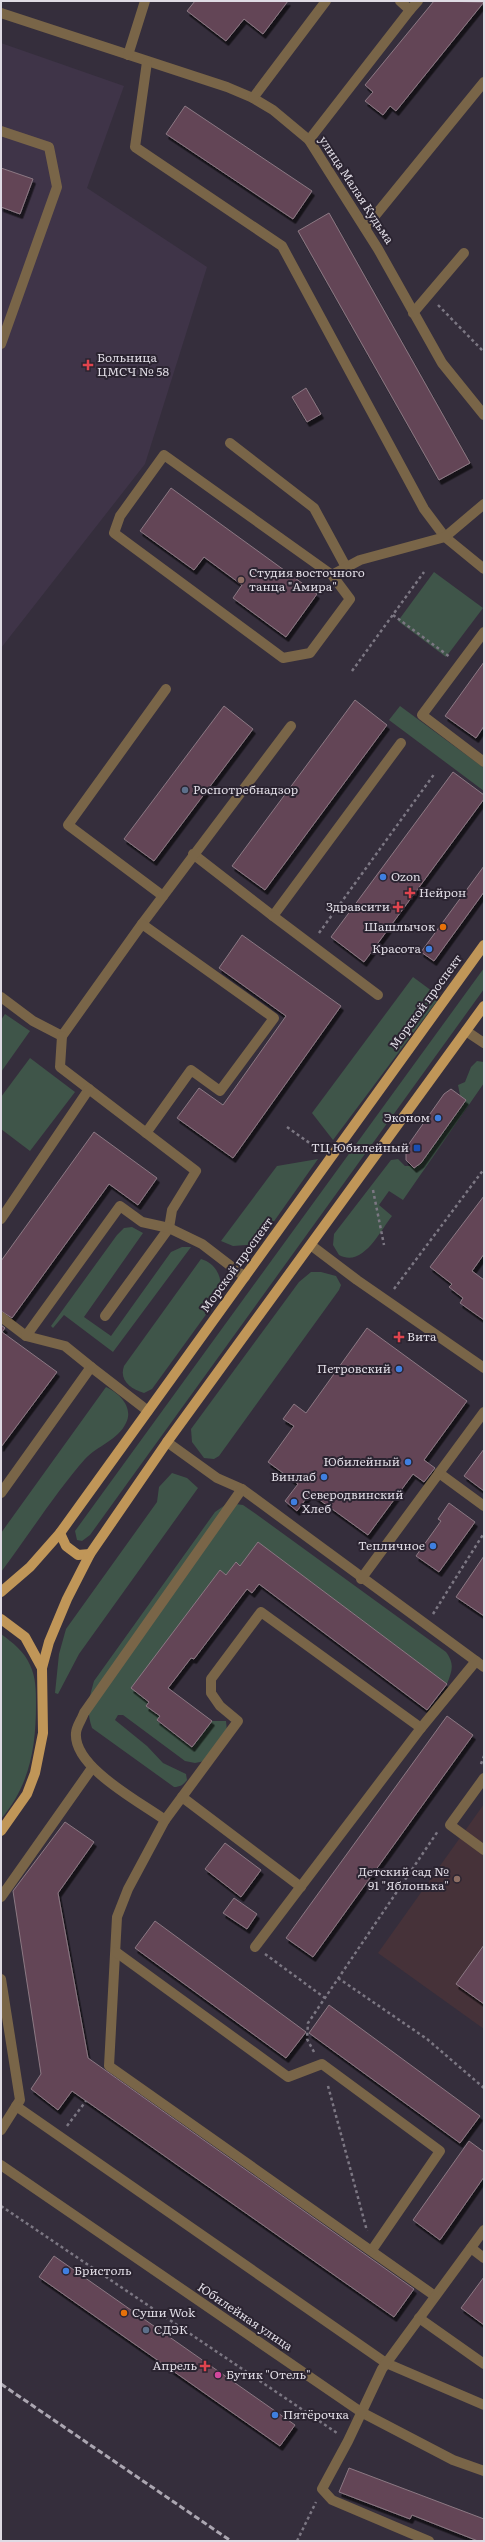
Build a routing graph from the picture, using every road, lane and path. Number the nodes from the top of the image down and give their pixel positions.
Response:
1 (145, 1) edge
2 (326, 1) edge
3 (400, 1) edge
4 (418, 1) edge
5 (410, 10) junction
6 (1, 13) edge
7 (128, 55) junction
8 (148, 62) junction
9 (484, 82) edge
10 (253, 98) junction
11 (1, 131) edge
12 (309, 140) junction
13 (365, 228) junction
14 (464, 253) dead end
15 (429, 296) junction
16 (413, 313) junction
17 (1, 344) edge
18 (484, 352) edge
19 (484, 415) edge
20 (230, 443) dead end
21 (484, 504) edge
22 (444, 537) junction
23 (346, 567) junction
24 (484, 569) edge
25 (424, 572) dead end
26 (332, 575) junction
27 (393, 615) junction
28 (484, 632) edge
29 (460, 664) junction
30 (352, 671) dead end
31 (166, 688) dead end
32 (291, 726) dead end
33 (401, 743) dead end
34 (484, 762) edge
35 (435, 773) dead end
36 (193, 854) junction
37 (163, 896) junction
38 (273, 916) junction
39 (142, 924) junction
40 (318, 935) dead end
41 (484, 945) edge
42 (378, 995) dead end
43 (1, 997) edge
44 (484, 1006) edge
45 (466, 1031) junction
46 (62, 1036) junction
47 (484, 1043) edge
48 (89, 1089) junction
49 (287, 1127) dead end
50 (146, 1133) junction
51 (318, 1150) dead end
52 (484, 1169) edge
53 (373, 1190) dead end
54 (1, 1219) edge
55 (169, 1228) junction
56 (384, 1245) dead end
57 (312, 1246) junction
58 (244, 1277) junction
59 (387, 1299) junction
60 (105, 1316) dead end
61 (1, 1317) edge
62 (26, 1336) junction
63 (91, 1368) junction
64 (484, 1368) edge
65 (148, 1410) junction
66 (484, 1412) edge
67 (167, 1442) junction
68 (439, 1473) junction
69 (242, 1489) junction
70 (1, 1493) edge
71 (484, 1506) edge
72 (60, 1533) junction
73 (484, 1533) edge
74 (90, 1554) junction
75 (361, 1579) junction
76 (1, 1592) edge
77 (1, 1619) edge
78 (426, 1625) junction
79 (480, 1664) edge
80 (42, 1668) junction
81 (421, 1728) junction
82 (484, 1756) edge
83 (480, 1766) dead end
84 (92, 1768) junction
85 (484, 1778) edge
86 (182, 1797) junction
87 (165, 1820) junction
88 (439, 1830) dead end
89 (1, 1831) edge
90 (484, 1850) edge
91 (302, 1887) junction
92 (1, 1897) edge
93 (255, 1947) joint
94 (116, 1952) junction
95 (338, 1978) junction
96 (1, 1979) edge
97 (325, 1998) junction
98 (322, 2064) junction
99 (484, 2088) edge
100 (86, 2100) dead end
101 (16, 2106) junction
102 (1, 2130) edge
103 (60, 2136) junction
104 (1, 2165) edge
105 (1, 2206) edge
106 (484, 2230) edge
107 (471, 2248) junction
108 (372, 2250) junction
109 (484, 2258) edge
110 (435, 2296) junction
111 (419, 2318) junction
112 (386, 2363) junction
113 (484, 2364) edge
114 (484, 2405) edge
115 (361, 2412) junction
116 (348, 2441) junction
117 (484, 2472) edge
118 (322, 2489) junction
119 (297, 2541) edge
120 (429, 2541) edge

1 - 7 street
2 - 10 street
3 - 5 street
4 - 5 street
5 - 12 street
6 - 7 street, улица Малая Кудьма
7 - 8 street, улица Малая Кудьма
8 - 10 street, улица Малая Кудьма
8 - 22 street
9 - 13 street
10 - 12 street, улица Малая Кудьма
11 - 17 street
12 - 13 street, улица Малая Кудьма
13 - 16 street, улица Малая Кудьма
14 - 15 street
15 - 16 street
15 - 18 path
16 - 19 street, улица Малая Кудьма
20 - 23 street
21 - 22 street
22 - 23 street
22 - 24 street
23 - 26 street
25 - 27 path
26 - 26 street
27 - 29 path
27 - 30 path
28 - 29 street
29 - 34 street
31 - 37 street
32 - 36 street
33 - 38 street
35 - 40 path
36 - 37 street
36 - 38 street
37 - 39 street
38 - 42 street
39 - 46 street
39 - 50 street
41 - 58 main road, Морской проспект
43 - 46 street
44 - 45 main road
45 - 47 street
45 - 57 main road
46 - 48 street
48 - 50 street
48 - 54 street
49 - 51 path
50 - 55 street
52 - 59 path
53 - 56 path
55 - 58 street
55 - 60 street
55 - 62 street
57 - 59 street
57 - 67 main road
58 - 65 main road, Морской проспект
59 - 64 street
61 - 62 street
62 - 63 street
63 - 65 street
63 - 70 street
65 - 72 main road, Морской проспект
66 - 68 street
67 - 69 street
67 - 74 main road
68 - 71 street
68 - 75 street
69 - 75 street
69 - 84 street
72 - 74 main road
72 - 76 main road, Морской проспект
73 - 78 path
74 - 80 main road
75 - 78 street
77 - 80 main road
78 - 79 street
79 - 81 street
80 - 89 main road
81 - 86 street
81 - 91 street
82 - 83 path
84 - 87 street
84 - 92 street
85 - 90 street
86 - 87 street
86 - 91 street
87 - 94 street
88 - 95 path
91 - 93 street
93 - 97 path
94 - 98 street
94 - 108 street
95 - 97 path
95 - 99 path
96 - 101 street
97 - 98 path
98 - 108 path
98 - 108 street
100 - 103 path
101 - 102 street
101 - 103 street
103 - 112 street
104 - 115 street, Юбилейная улица
105 - 116 path
106 - 107 street
107 - 109 street
107 - 110 street
108 - 110 street
110 - 111 street
111 - 112 street
111 - 113 street
112 - 114 street
112 - 115 street
115 - 116 street
115 - 117 street, Юбилейная улица
116 - 118 street
118 - 119 path
118 - 120 street

